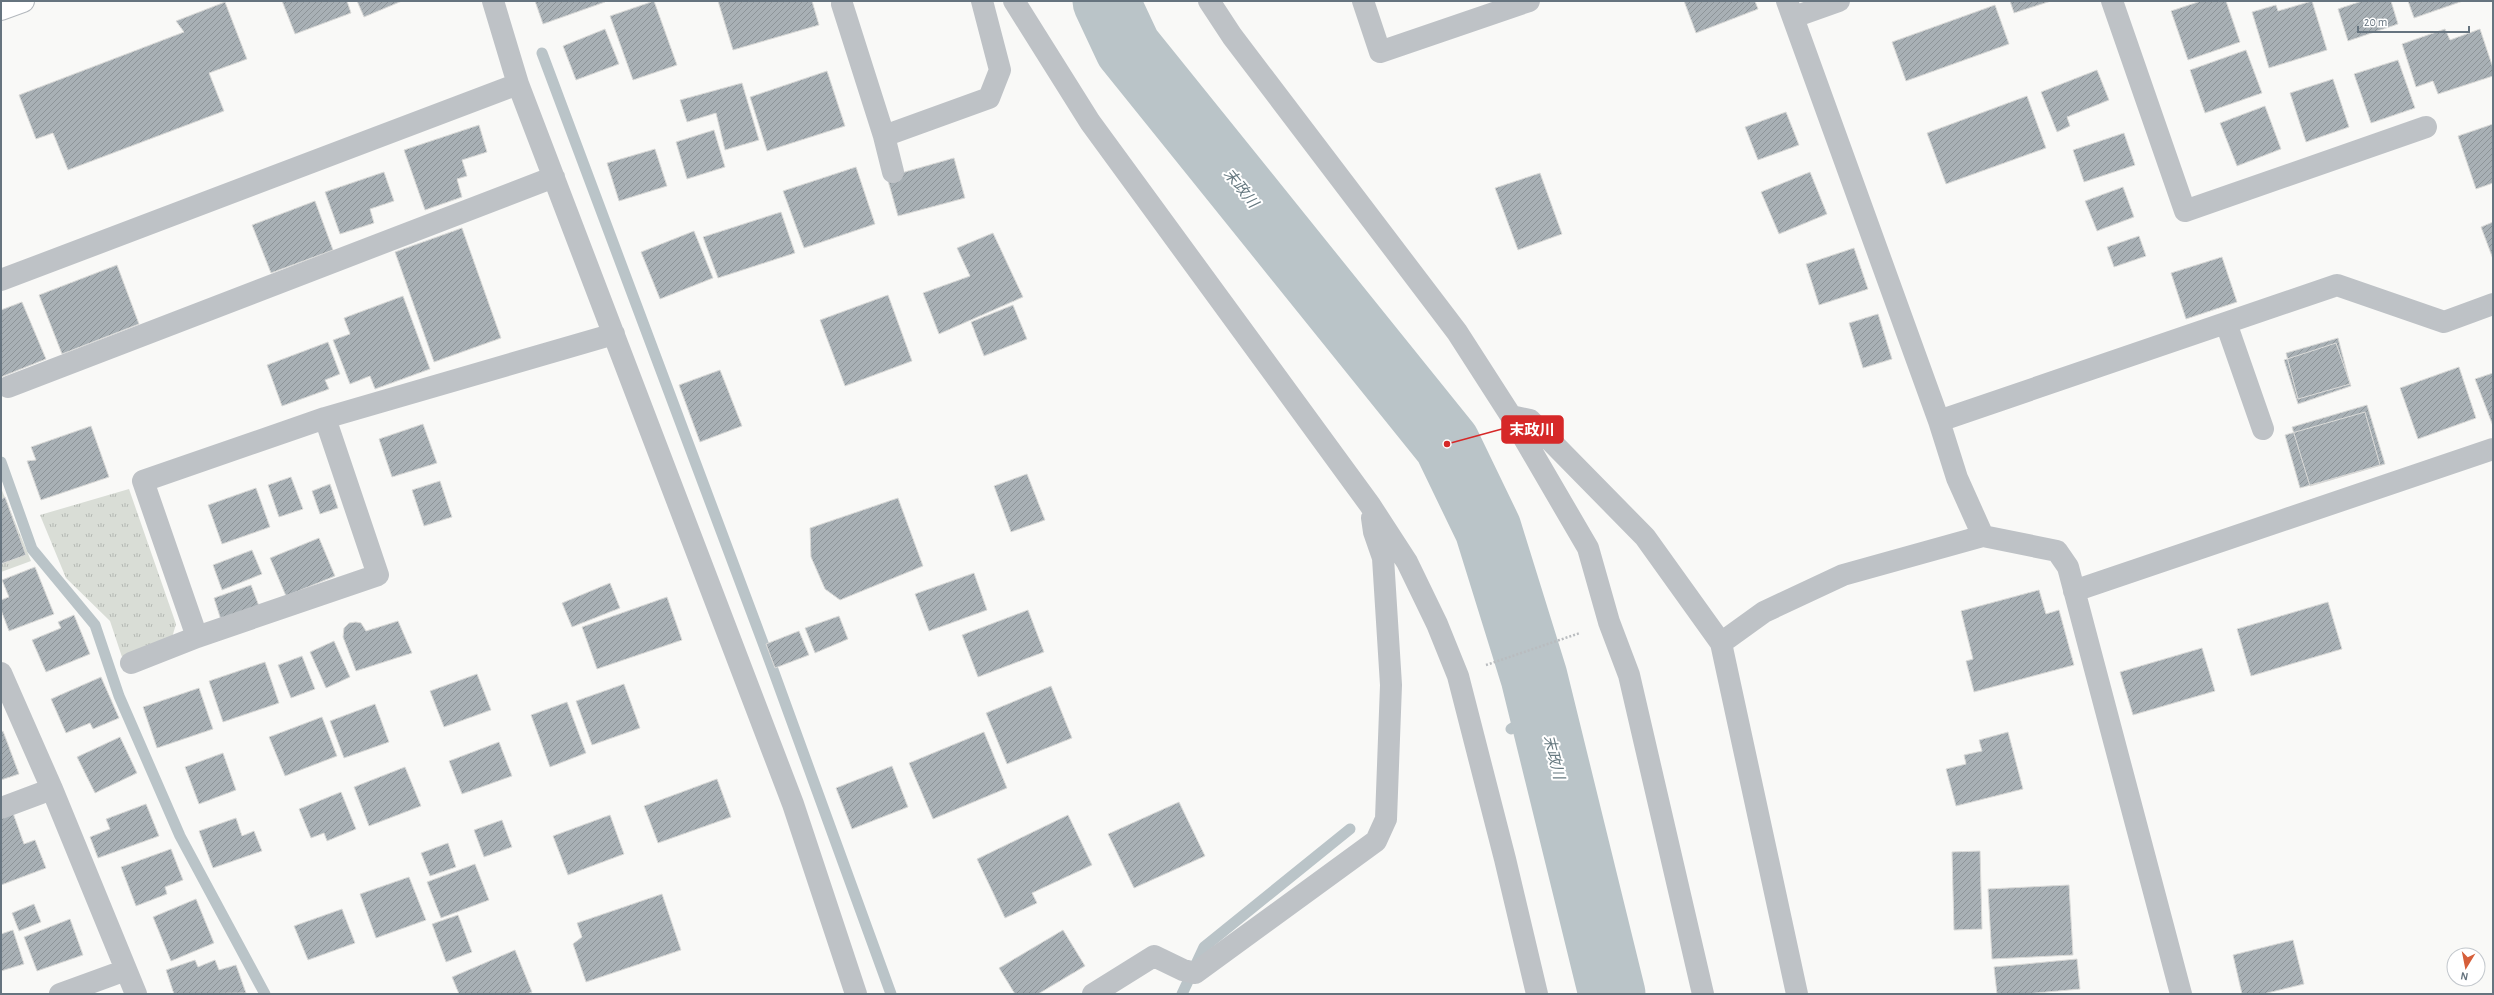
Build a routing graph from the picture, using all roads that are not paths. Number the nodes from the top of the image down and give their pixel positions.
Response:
1 (23, 1) edge
2 (493, 1) edge
3 (982, 1) edge
4 (1014, 1) edge
5 (1209, 1) edge
6 (1363, 1) edge
7 (1529, 1) edge
8 (1839, 1) edge
9 (2112, 1) edge
10 (842, 4) dead end
11 (1, 9) edge
12 (1791, 9) edge
13 (518, 84) junction
14 (2426, 127) dead end
15 (884, 136) junction
16 (893, 172) dead end
17 (554, 176) junction
18 (1, 280) edge
19 (2493, 304) edge
20 (2226, 323) junction
21 (614, 334) junction
22 (8, 387) dead end
23 (1511, 416) junction
24 (325, 418) junction
25 (1939, 421) junction
26 (2263, 429) dead end
27 (2493, 449) edge
28 (1370, 505) junction
29 (1983, 536) junction
30 (2074, 591) junction
31 (197, 637) junction
32 (1721, 643) junction
33 (131, 663) dead end
34 (1, 673) edge
35 (52, 789) junction
36 (1, 808) edge
37 (126, 970) junction
38 (60, 994) edge
39 (136, 994) edge
40 (856, 994) edge
41 (1093, 994) edge
42 (1537, 994) edge
43 (1703, 994) edge
44 (1797, 994) edge
45 (2181, 994) edge

1 - 11 street
2 - 13 street
3 - 15 street
4 - 28 street
5 - 23 street
6 - 7 street
8 - 12 street
9 - 14 street
10 - 15 street
12 - 25 street
13 - 17 street
13 - 18 street
15 - 16 street
17 - 21 street
17 - 22 street
19 - 20 street
20 - 25 street
20 - 26 street
21 - 24 street
21 - 40 street
23 - 32 street
23 - 43 street
24 - 31 street
24 - 31 street
25 - 29 street
27 - 30 street
28 - 41 street
28 - 42 street
29 - 30 street
29 - 32 street
30 - 45 street
31 - 33 street
32 - 44 street
34 - 35 street
35 - 36 street
35 - 37 street
37 - 38 street
37 - 39 street

